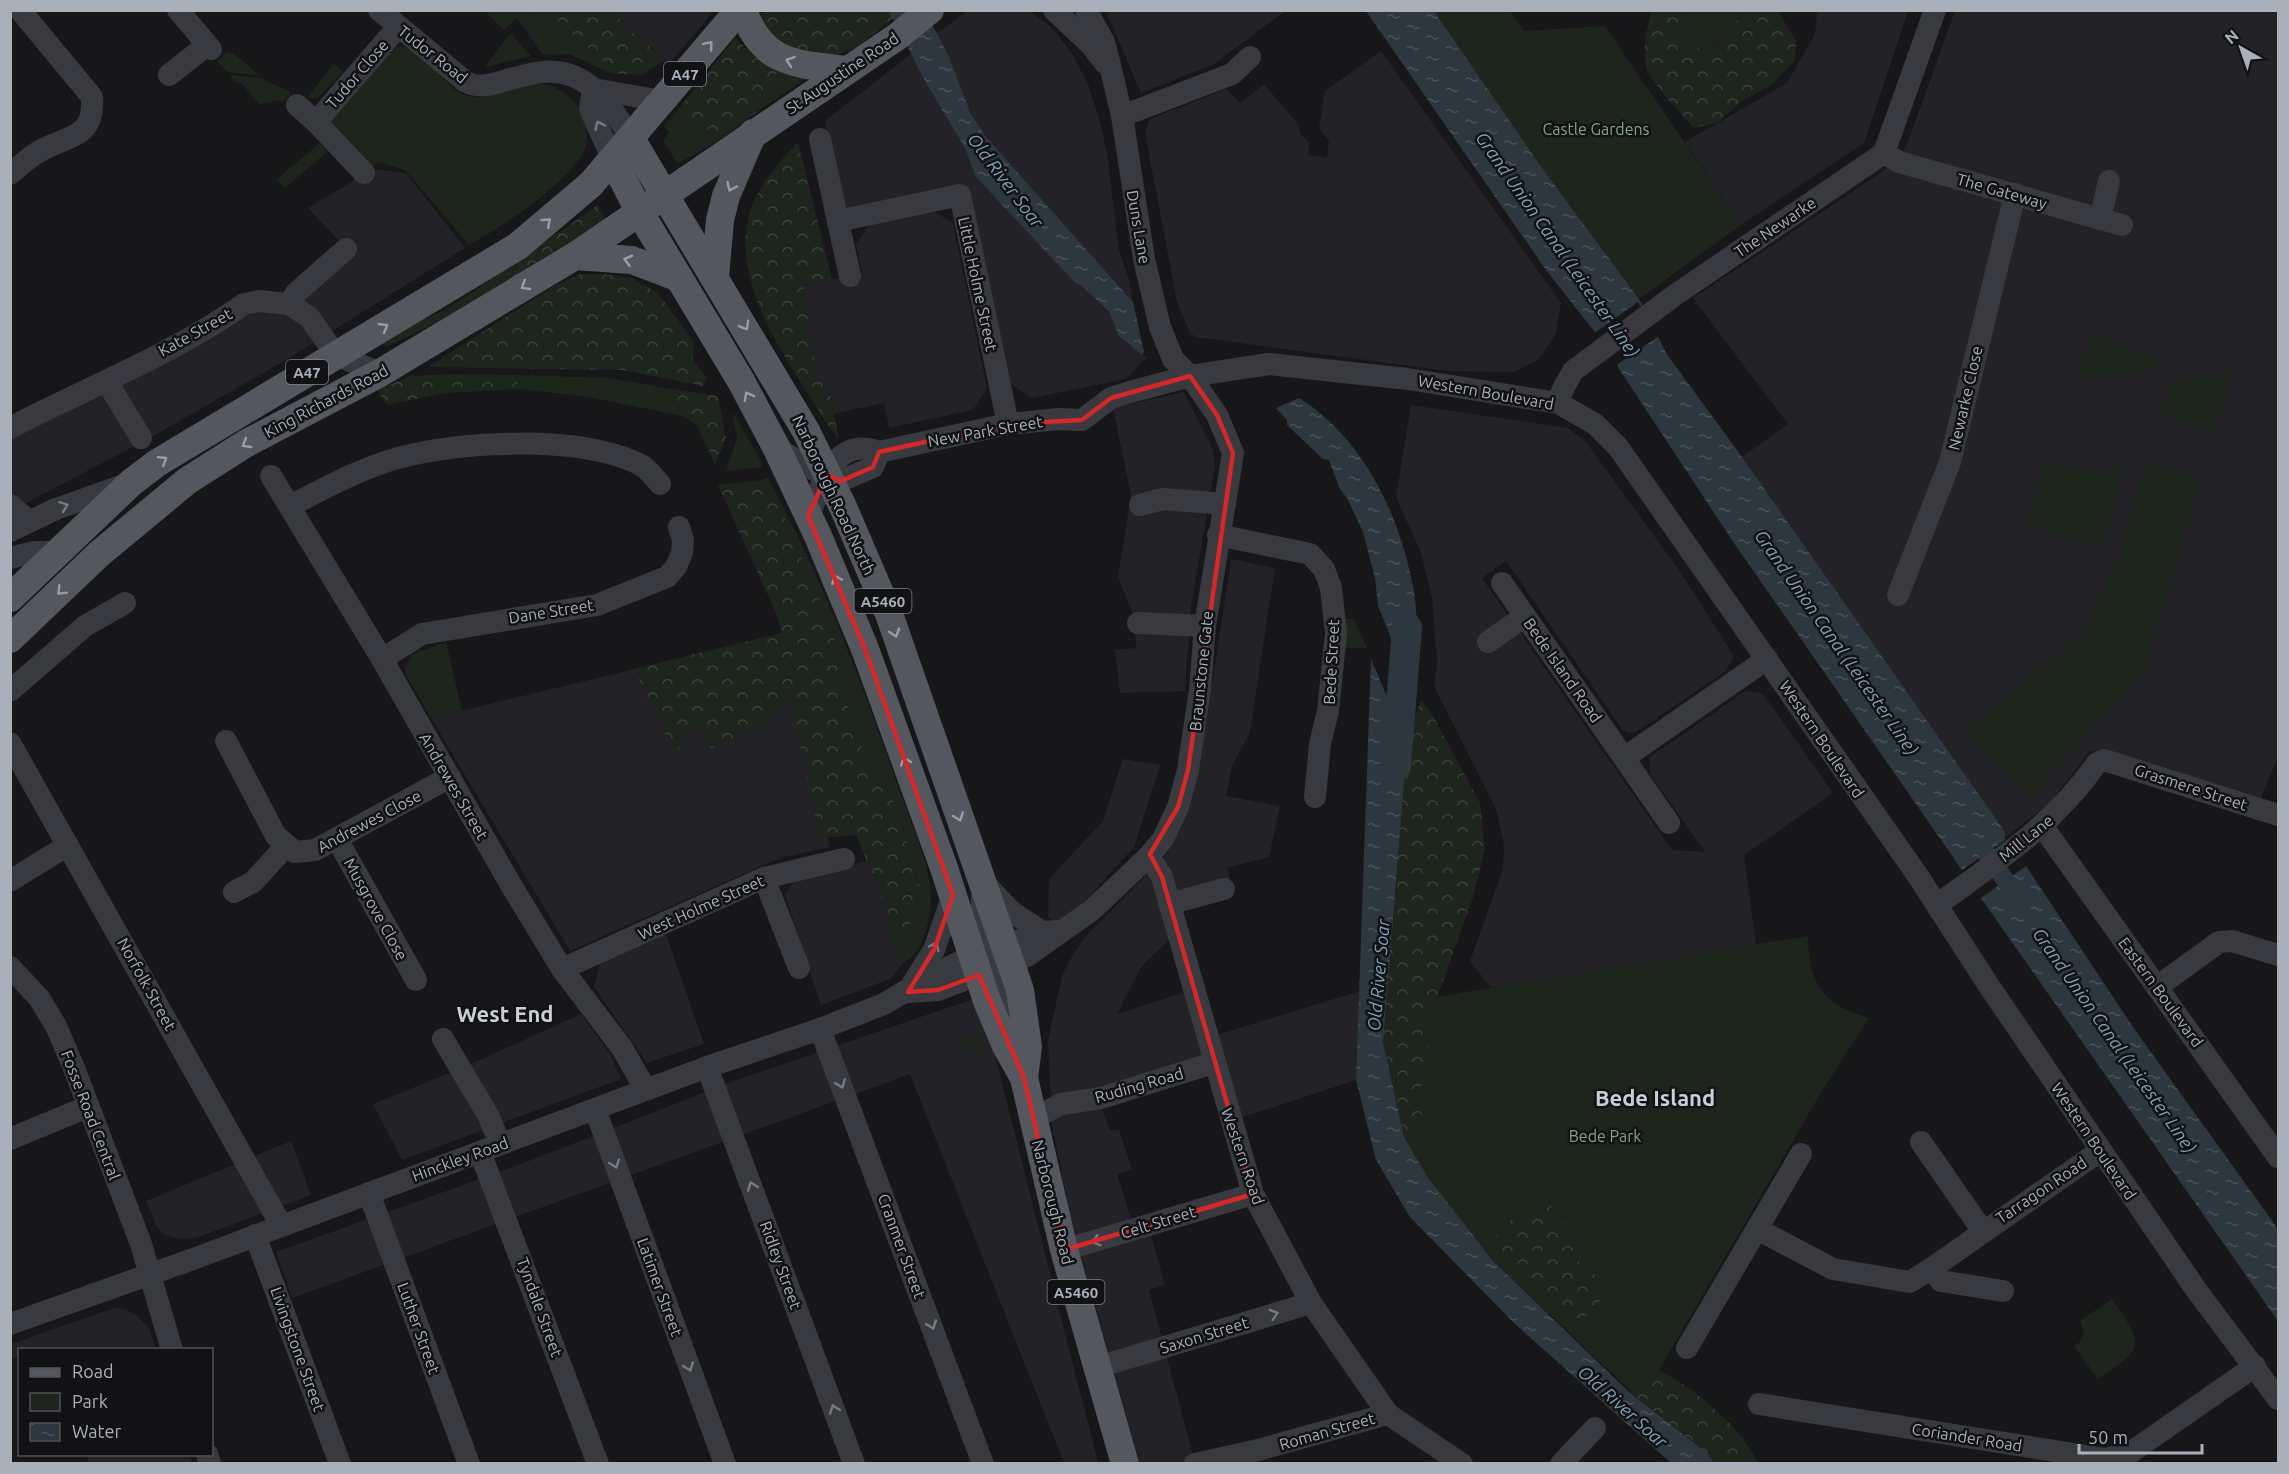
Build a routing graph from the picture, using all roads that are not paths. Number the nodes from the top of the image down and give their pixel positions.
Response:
1 (21, 10) edge
2 (178, 10) edge
3 (379, 10) edge
4 (739, 10) edge
5 (743, 10) edge
6 (930, 10) edge
7 (1054, 10) edge
8 (1086, 10) edge
9 (1935, 10) edge
10 (398, 27) junction
11 (1250, 57) dead end
12 (1110, 69) junction
13 (847, 70) junction
14 (169, 75) dead end
15 (593, 89) junction
16 (662, 101) junction
17 (297, 105) dead end
18 (1122, 116) junction
19 (316, 122) junction
20 (753, 133) junction
21 (820, 139) dead end
22 (622, 149) junction
23 (1884, 153) junction
24 (364, 173) dead end
25 (10, 174) edge
26 (2109, 181) dead end
27 (665, 195) junction
28 (2015, 195) junction
29 (640, 213) junction
30 (2100, 219) junction
31 (838, 221) junction
32 (2122, 225) dead end
33 (346, 249) dead end
34 (575, 256) junction
35 (716, 276) junction
36 (850, 276) dead end
37 (679, 278) junction
38 (288, 304) junction
39 (336, 355) junction
40 (380, 374) junction
41 (1190, 376) junction
42 (107, 382) junction
43 (1558, 404) junction
44 (1008, 424) junction
45 (10, 428) edge
46 (141, 438) dead end
47 (776, 447) junction
48 (656, 472) dead end
49 (827, 474) junction
50 (271, 476) dead end
51 (132, 482) junction
52 (1225, 504) junction
53 (10, 505) edge
54 (1140, 505) dead end
55 (290, 506) junction
56 (808, 516) junction
57 (20, 526) edge
58 (679, 527) dead end
59 (1218, 535) junction
60 (58, 552) junction
61 (99, 554) junction
62 (10, 558) edge
63 (1502, 583) dead end
64 (1898, 595) dead end
65 (10, 598) edge
66 (125, 603) dead end
67 (1525, 616) junction
68 (1138, 623) dead end
69 (1205, 626) junction
70 (10, 639) edge
71 (1488, 642) dead end
72 (382, 659) junction
73 (1767, 659) junction
74 (10, 691) edge
75 (226, 741) dead end
76 (10, 744) edge
77 (1624, 758) junction
78 (2104, 760) joint
79 (450, 777) junction
80 (1315, 797) dead end
81 (2278, 815) edge
82 (1669, 823) dead end
83 (2043, 827) junction
84 (337, 839) junction
85 (68, 845) junction
86 (285, 847) junction
87 (1149, 856) junction
88 (844, 859) dead end
89 (764, 878) junction
90 (10, 881) edge
91 (984, 883) junction
92 (1224, 889) dead end
93 (234, 892) dead end
94 (953, 895) junction
95 (1169, 904) junction
96 (1937, 905) junction
97 (1053, 931) junction
98 (2278, 955) edge
99 (992, 960) junction
100 (10, 967) edge
101 (799, 968) dead end
102 (562, 969) junction
103 (416, 980) dead end
104 (2157, 987) junction
105 (908, 992) junction
106 (820, 1029) junction
107 (443, 1039) dead end
108 (1213, 1063) junction
109 (707, 1068) junction
110 (1024, 1078) junction
111 (646, 1090) junction
112 (87, 1107) junction
113 (595, 1109) junction
114 (1032, 1119) junction
115 (10, 1138) edge
116 (1921, 1142) dead end
117 (490, 1148) junction
118 (2100, 1151) junction
119 (1800, 1155) dead end
120 (2278, 1157) edge
121 (369, 1193) junction
122 (1253, 1194) junction
123 (281, 1225) junction
124 (1757, 1228) junction
125 (1982, 1230) junction
126 (255, 1235) junction
127 (1064, 1250) junction
128 (1932, 1268) junction
129 (150, 1274) junction
130 (2003, 1291) dead end
131 (1311, 1303) junction
132 (10, 1324) edge
133 (171, 1348) edge
134 (1687, 1348) dead end
135 (2255, 1366) junction
136 (1098, 1367) junction
137 (2278, 1398) edge
138 (1760, 1404) dead end
139 (1388, 1414) junction
140 (1595, 1428) dead end
141 (2020, 1455) edge
142 (2122, 1461) edge
143 (340, 1464) edge
144 (469, 1464) edge
145 (598, 1464) edge
146 (725, 1464) edge
147 (854, 1464) edge
148 (983, 1464) edge
149 (1125, 1464) edge
150 (1195, 1464) edge
151 (1462, 1464) edge
152 (1561, 1464) edge

1 - 25 street
2 - 14 street
3 - 10 street, Tudor Road
16 -> 4 main road, A47
13 -> 5 main road
6 - 13 main road, St Augustine Road / A47
7 - 12 street, Duns Lane
8 - 12 street, Duns Lane
9 - 23 street
10 - 15 street, Tudor Road
10 - 19 street, Tudor Close
11 - 18 street
12 - 18 street, Duns Lane
13 - 20 main road, St Augustine Road / A47
15 - 16 street, Tudor Road
15 - 22 street, Tudor Road
16 - 22 main road, A47
17 - 19 street, Tudor Close
18 - 41 street, Duns Lane
19 - 24 street, Tudor Close
20 - 27 main road, St Augustine Road / A47
20 -> 35 main road
21 - 31 street
22 - 27 main road, Narborough Road North / A5460
22 - 29 main road, Narborough Road North / A5460
39 -> 22 main road, King Richards Road / A47
23 - 28 street, The Gateway
23 - 43 street, The Newarke
26 - 30 street
27 - 29 main road, King Richards Road / A47
27 - 35 main road, Narborough Road North / A5460
28 - 30 street, The Gateway
28 - 64 street, Newarke Close
29 - 34 main road, King Richards Road / A47
29 - 37 main road, Narborough Road North / A5460
30 - 32 street, The Gateway
31 - 36 street
31 - 44 street, Little Holme Street
33 - 38 street
37 -> 34 main road
34 -> 40 main road, King Richards Road / A47
35 -> 49 main road, Narborough Road North / A5460
47 -> 37 main road, Narborough Road North / A5460
38 - 39 street
38 - 42 street, Kate Street
39 - 40 street
51 -> 39 main road, King Richards Road / A47
40 -> 61 main road, King Richards Road / A47
41 - 43 street, Western Boulevard
41 - 44 street, New Park Street
41 - 52 street, Braunstone Gate
42 - 45 street, Kate Street
42 - 46 street
43 - 73 street, Western Boulevard
44 - 49 street, New Park Street
47 - 49 street, New Park Street
47 - 56 main road, Narborough Road North / A5460
48 - 55 street
49 - 56 street
49 -> 91 main road, Narborough Road North / A5460
50 - 55 street, Andrewes Street
57 -> 51 street
51 - 60 main road, King Richards Road / A47
52 - 54 street
52 - 59 street, Braunstone Gate
53 - 57 street
55 - 72 street, Andrewes Street
94 -> 56 main road, Narborough Road North / A5460
58 - 72 street, Dane Street
59 - 69 street, Braunstone Gate
59 - 80 street, Bede Street
60 - 61 main road
60 - 62 street
60 - 65 main road, King Richards Road / A47
61 -> 70 main road, King Richards Road / A47
63 - 67 street, Bede Island Road
66 - 74 street
67 - 71 street
67 - 77 street, Bede Island Road
68 - 69 street
69 - 87 street, Braunstone Gate
72 - 79 street, Andrewes Street
73 - 77 street
73 - 96 street, Western Boulevard
75 - 86 street
76 - 85 street, Norfolk Street
77 - 82 street, Bede Island Road
78 - 81 street, Grasmere Street
78 - 83 street, Mill Lane
79 - 84 street, Andrewes Close
79 - 102 street, Andrewes Street
83 - 96 street, Mill Lane
83 - 104 street, Eastern Boulevard
84 - 86 street, Andrewes Close
84 - 103 street, Musgrove Close
85 - 90 street
85 - 123 street, Norfolk Street
86 - 93 street
87 - 95 street, Western Road
87 - 97 street, Braunstone Gate
88 - 89 street, West Holme Street
89 - 101 street
89 - 102 street, West Holme Street
91 - 97 street, A5460
91 - 99 main road, Narborough Road North / A5460
92 - 95 street
94 - 99 main road, Narborough Road North / A5460
105 -> 94 street
95 - 108 street, Western Road
96 - 118 street, Western Boulevard
97 - 99 street, Braunstone Gate
98 - 104 street
99 - 105 street, Hinckley Road
99 - 110 main road, Narborough Road / A5460
99 - 110 main road, Narborough Road / A5460
100 - 112 street, Fosse Road Central
102 - 111 street, Andrewes Street
104 - 120 street, Eastern Boulevard
105 - 106 street, Hinckley Road
106 - 109 street, Hinckley Road
106 -> 148 street, Cranmer Street
107 - 117 street, Tyndale Street
108 - 114 street, Ruding Road
108 - 122 street, Western Road
109 - 111 street, Hinckley Road
147 -> 109 street, Ridley Street
110 - 114 main road, Narborough Road / A5460
111 - 113 street, Hinckley Road
112 - 115 street
112 - 129 street, Fosse Road Central
113 - 117 street, Hinckley Road
113 -> 146 street, Latimer Street
114 - 127 main road, Narborough Road / A5460
116 - 125 street, Tarragon Road
117 - 121 street, Hinckley Road
117 - 145 street, Tyndale Street
118 - 125 street, Tarragon Road
118 - 135 street, Western Boulevard
119 - 124 street
121 - 123 street, Hinckley Road
121 - 144 street, Luther Street
122 -> 127 street, Celt Street
122 - 131 street, Western Road
123 - 126 street, Hinckley Road
124 - 128 street, Tarragon Road
124 - 134 street
125 - 128 street, Tarragon Road
126 - 129 street, Hinckley Road
126 - 143 street, Livingstone Street
127 - 136 main road, Narborough Road / A5460
128 - 130 street
129 - 132 street, Hinckley Road
129 - 133 street, Fosse Road Central
136 -> 131 street, Saxon Street
131 - 139 street, Western Road
135 - 137 street, Western Boulevard
135 - 142 street, Coriander Road
136 - 149 main road, Narborough Road / A5460
138 - 141 street, Coriander Road
139 - 150 street, Roman Street
139 - 151 street, Western Road
140 - 152 street
141 - 142 street, Coriander Road

